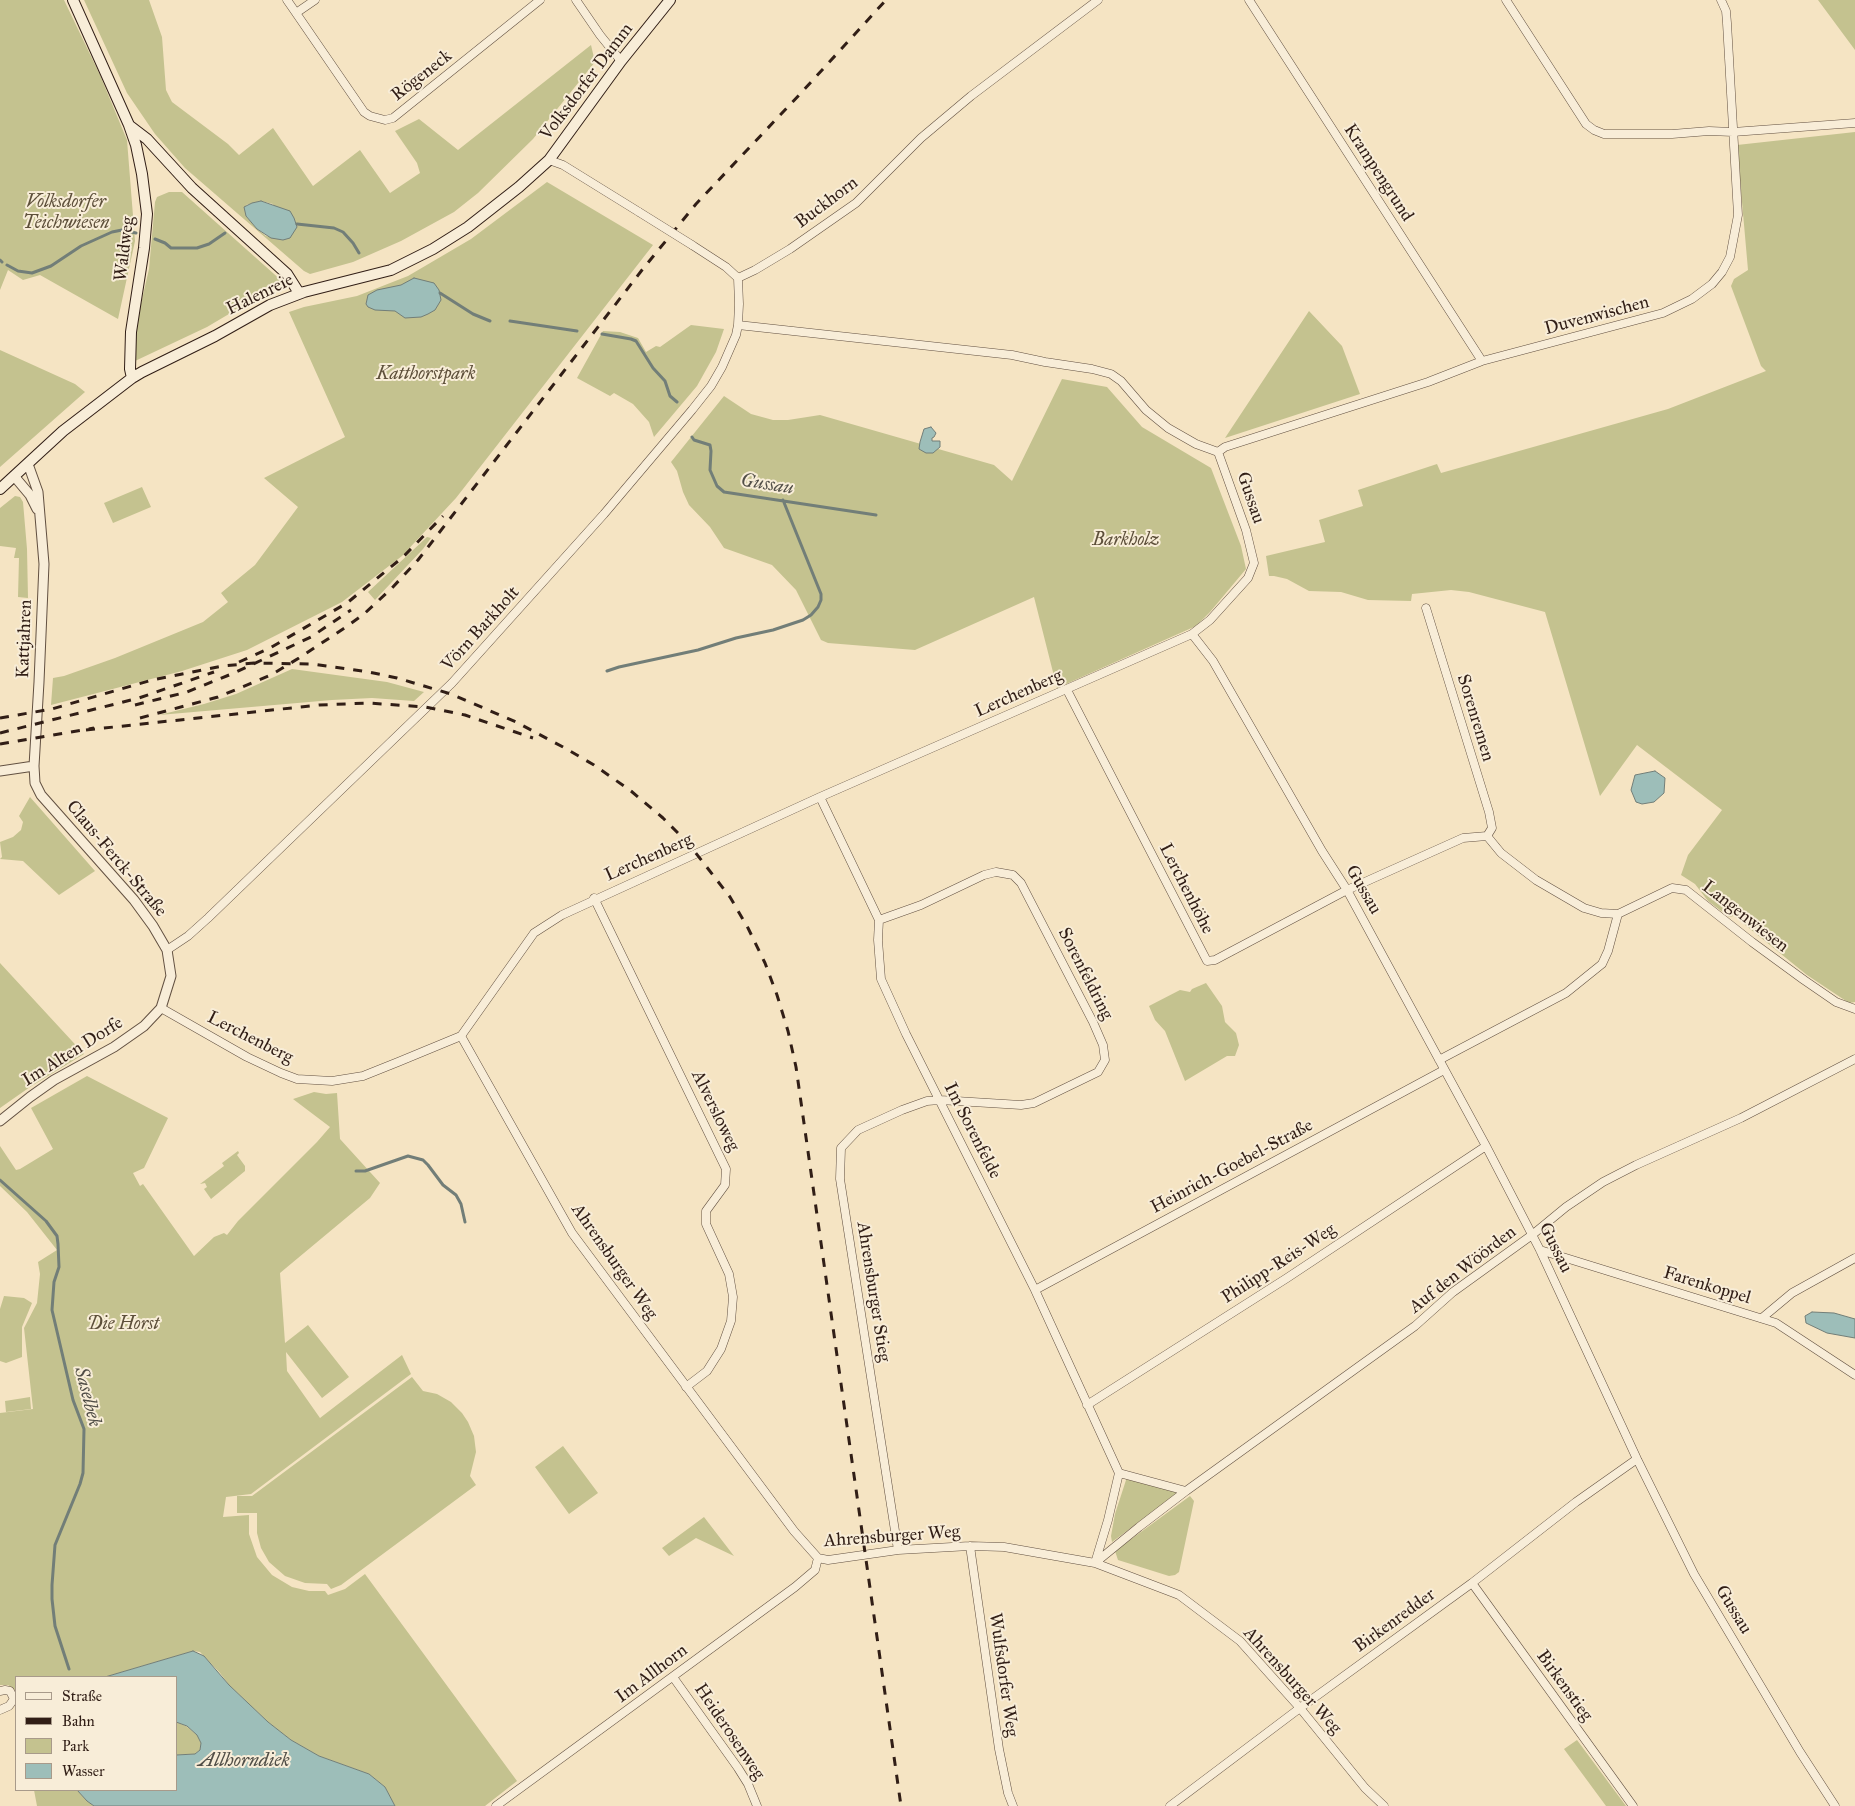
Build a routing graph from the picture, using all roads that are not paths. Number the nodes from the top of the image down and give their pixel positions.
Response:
1 (73, 0) edge
2 (287, 0) edge
3 (315, 0) edge
4 (540, 0) edge
5 (576, 0) edge
6 (670, 0) edge
7 (1098, 0) edge
8 (1249, 0) edge
9 (1506, 0) edge
10 (1721, 0) edge
11 (296, 13) junction
12 (621, 61) junction
13 (1855, 123) edge
14 (129, 125) junction
15 (1733, 132) junction
16 (549, 160) junction
17 (738, 278) junction
18 (300, 293) junction
19 (738, 324) junction
20 (1482, 361) junction
21 (132, 378) junction
22 (1218, 452) junction
23 (28, 464) junction
24 (14, 476) junction
25 (0, 489) edge
26 (39, 514) junction
27 (1426, 608) dead end
28 (1192, 634) junction
29 (1067, 690) junction
30 (34, 766) junction
31 (0, 771) edge
32 (820, 797) junction
33 (1487, 836) junction
34 (1347, 890) junction
35 (594, 898) junction
36 (1618, 914) junction
37 (879, 920) junction
38 (167, 950) junction
39 (161, 1008) junction
40 (1855, 1009) edge
41 (461, 1036) junction
42 (1855, 1058) edge
43 (1439, 1060) junction
44 (1444, 1070) junction
45 (940, 1100) junction
46 (0, 1121) edge
47 (1486, 1146) junction
48 (1532, 1235) junction
49 (1540, 1250) junction
50 (1855, 1258) edge
51 (1035, 1290) junction
52 (1762, 1318) junction
53 (1855, 1374) edge
54 (686, 1388) junction
55 (1088, 1405) junction
56 (1637, 1459) junction
57 (1119, 1473) junction
58 (1186, 1492) junction
59 (970, 1546) junction
60 (898, 1550) junction
61 (818, 1558) junction
62 (1095, 1563) junction
63 (1472, 1583) junction
64 (673, 1677) junction
65 (0, 1692) edge
66 (1300, 1708) junction
67 (0, 1710) edge
68 (496, 1806) edge
69 (757, 1806) edge
70 (1013, 1806) edge
71 (1170, 1806) edge
72 (1384, 1806) edge
73 (1633, 1806) edge
74 (1834, 1806) edge

1 - 14 main road, Waldweg
2 - 11 street
3 - 11 street
4 - 11 street, Rögeneck
5 - 12 street
6 - 12 main road, Volksdorfer Damm
7 - 17 street, Buckhorn
8 - 20 street, Krampengrund
9 - 15 street
10 - 15 street, Duvenwischen
12 - 16 main road, Volksdorfer Damm
13 - 15 street
14 - 18 main road, Waldweg
14 - 21 main road, Waldweg
15 - 20 street, Duvenwischen
16 - 17 street, bridge
16 - 18 main road, Halenreie
17 - 19 street, Vörn Barkholt
18 - 21 main road, Halenreie
19 - 22 street
19 - 38 street, Vörn Barkholt
20 - 22 street, Duvenwischen
21 - 23 main road, Halenreie
22 - 28 street, Gussau
23 - 24 main road, Halenreie
23 - 26 street, Kattjahren
24 - 25 main road, Halenreie
24 - 26 street, Kattjahren
26 - 30 street, Kattjahren
27 - 33 street, Sorenremen
28 - 29 street, Lerchenberg
28 - 34 street, Gussau
29 - 32 street, Lerchenberg
29 - 34 street, Lerchenhöhe
30 - 31 street
30 - 38 street, Claus-Ferck-Straße
32 - 35 street, Lerchenberg
32 - 37 street, Im Sorenfelde
33 - 34 street
33 - 36 street
34 - 43 street, Gussau
35 - 41 street, Lerchenberg
35 - 54 street, Alversloweg
36 - 40 street, Langenwiesen
36 - 43 street
37 - 45 street, Im Sorenfelde
37 - 45 street, Sorenfeldring
38 - 39 street, Claus-Ferck-Straße
39 - 41 street, Lerchenberg
39 - 46 street, Im Alten Dorfe
41 - 54 street, Ahrensburger Weg
42 - 48 street, Auf den Wöörden
43 - 44 street, Gussau
44 - 47 street, Gussau
44 - 51 street, Heinrich-Goebel-Straße
45 - 51 street, Im Sorenfelde
45 - 60 street, Ahrensburger Stieg
47 - 48 street, Gussau
47 - 55 street, Philipp-Reis-Weg
48 - 49 street, Gussau
48 - 58 street, Auf den Wöörden
49 - 52 street, Farenkoppel
49 - 56 street, Gussau
50 - 52 street
51 - 55 street, Im Sorenfelde
52 - 53 street, Farenkoppel
54 - 61 street, Ahrensburger Weg
55 - 57 street, Im Sorenfelde
56 - 63 street, Birkenredder
56 - 74 street, Gussau
57 - 58 street
57 - 62 street
58 - 62 street, Auf den Wöörden
59 - 60 street, Ahrensburger Weg
59 - 62 street, Ahrensburger Weg
59 - 70 street, Wulfsdorfer Weg
60 - 61 street, Ahrensburger Weg
61 - 64 street, Im Allhorn
62 - 66 street, Ahrensburger Weg
63 - 66 street, Birkenredder
63 - 73 street, Birkenstieg
64 - 68 street, Im Allhorn
64 - 69 street, Heiderosenweg
65 - 67 street
66 - 71 street, Birkenredder
66 - 72 street, Ahrensburger Weg

